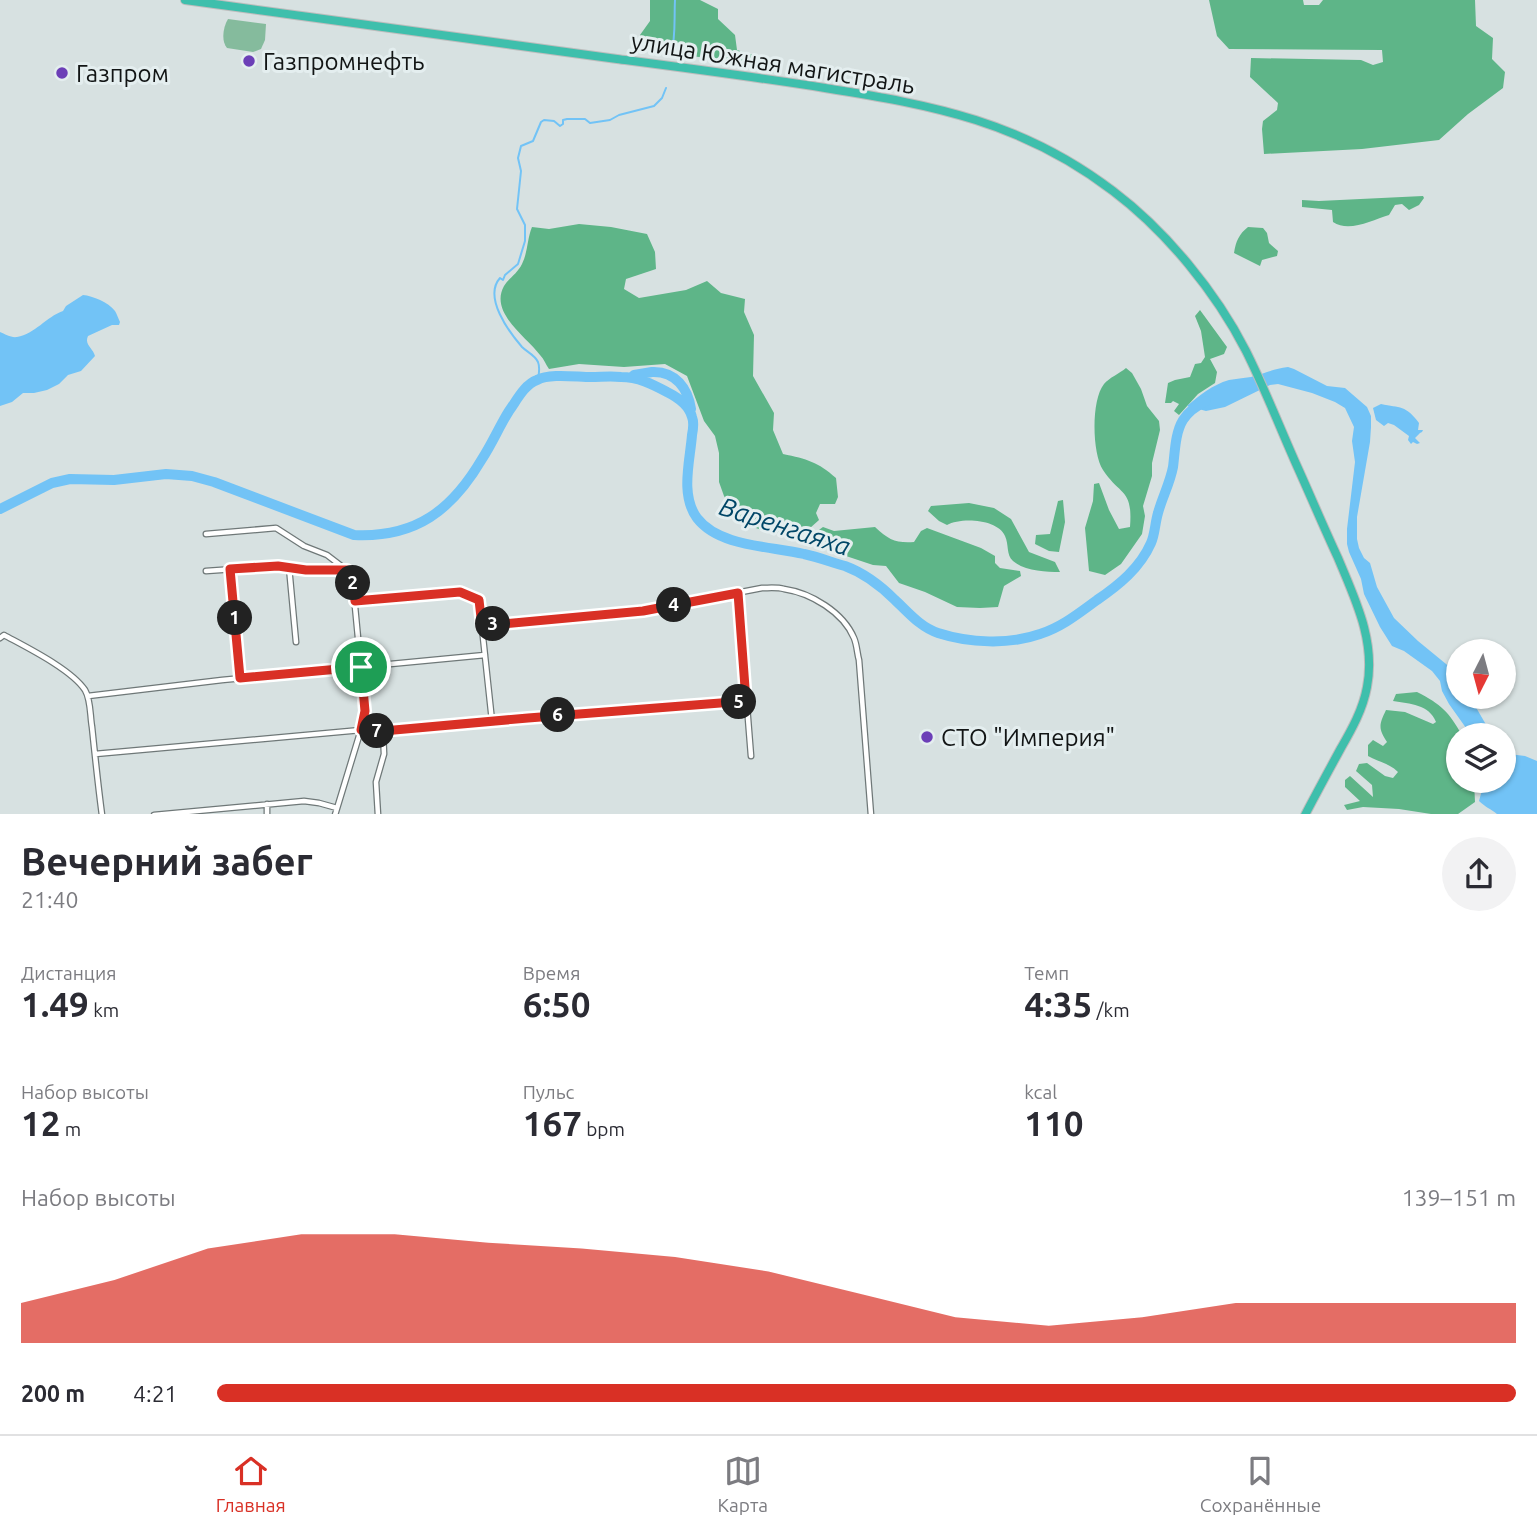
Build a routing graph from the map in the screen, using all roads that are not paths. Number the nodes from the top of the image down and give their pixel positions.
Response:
1 (185, 0) edge
2 (206, 534) dead end
3 (289, 567) junction
4 (230, 569) junction
5 (206, 571) dead end
6 (348, 571) junction
7 (738, 593) junction
8 (355, 601) junction
9 (482, 626) junction
10 (2, 637) edge
11 (296, 642) dead end
12 (485, 655) junction
13 (361, 667) junction
14 (240, 678) junction
15 (88, 696) junction
16 (746, 701) junction
17 (492, 721) junction
18 (361, 730) junction
19 (383, 731) junction
20 (95, 754) junction
21 (751, 756) dead end
22 (267, 804) junction
23 (336, 811) edge
24 (214, 812) edge
25 (102, 814) edge
26 (154, 814) edge
27 (267, 814) edge
28 (378, 814) edge
29 (872, 814) edge
30 (1305, 814) edge

1 - 30 highway, улица Южная магистраль
2 - 6 street
3 - 4 street
3 - 6 street
3 - 11 street
4 - 5 street
4 - 14 street
6 - 8 street
7 - 9 street
7 - 16 street
7 - 29 street
8 - 9 street
8 - 13 street
9 - 12 street
10 - 15 street
12 - 13 street
12 - 17 street
13 - 14 street
13 - 18 street
14 - 15 street
15 - 20 street
16 - 17 street
16 - 21 street
17 - 19 street
18 - 19 street
18 - 20 street
18 - 23 street
19 - 28 street
20 - 25 street
22 - 23 street
22 - 24 street
22 - 27 street
24 - 26 street

